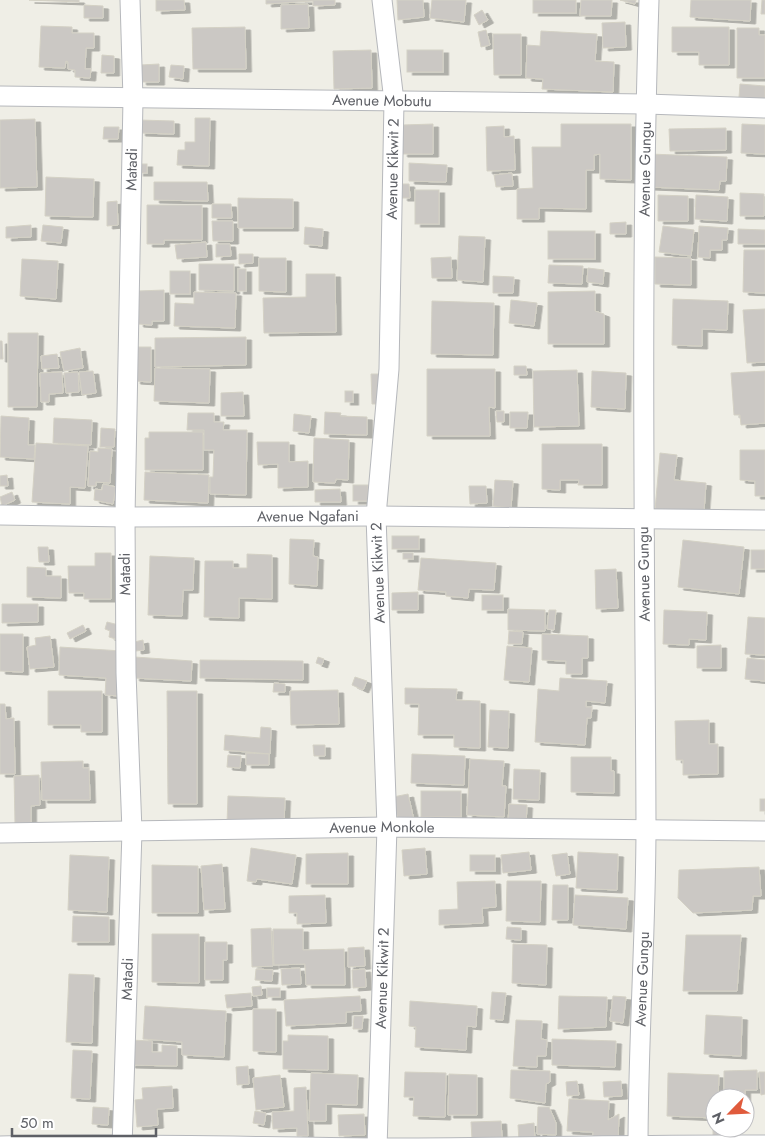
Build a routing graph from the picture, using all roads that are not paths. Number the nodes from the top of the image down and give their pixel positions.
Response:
1 (130, 0) edge
2 (382, 0) edge
3 (649, 0) edge
4 (0, 96) edge
5 (133, 99) junction
6 (394, 101) junction
7 (646, 104) junction
8 (765, 108) edge
9 (0, 515) edge
10 (376, 516) junction
11 (125, 517) junction
12 (643, 519) junction
13 (765, 520) edge
14 (387, 827) junction
15 (646, 828) junction
16 (132, 831) junction
17 (765, 831) edge
18 (0, 833) edge
19 (765, 1145) edge
20 (0, 1146) edge
21 (122, 1146) edge
22 (638, 1146) edge
23 (377, 1148) edge

1 - 5 street, Matadi
2 - 6 street, Avenue Kikwit 2
3 - 7 street, Avenue Gungu
4 - 5 street, Avenue Mobutu
5 - 6 street, Avenue Mobutu
5 - 11 street, Matadi
6 - 7 street, Avenue Mobutu
6 - 10 street, Avenue Kikwit 2
7 - 8 street, Avenue Mobutu
7 - 12 street, Avenue Gungu
9 - 11 street, Avenue Ngafani
10 - 11 street, Avenue Ngafani
10 - 12 street, Avenue Ngafani
10 - 14 street, Avenue Kikwit 2
11 - 16 street, Matadi
12 - 13 street, Avenue Ngafani
12 - 15 street, Avenue Gungu
14 - 15 street, Avenue Monkole
14 - 16 street, Avenue Monkole
14 - 23 street, Avenue Kikwit 2
15 - 17 street, Avenue Monkole
15 - 22 street, Avenue Gungu
16 - 18 street, Avenue Monkole
16 - 21 street, Matadi
19 - 22 street
20 - 21 street
21 - 23 street
22 - 23 street

